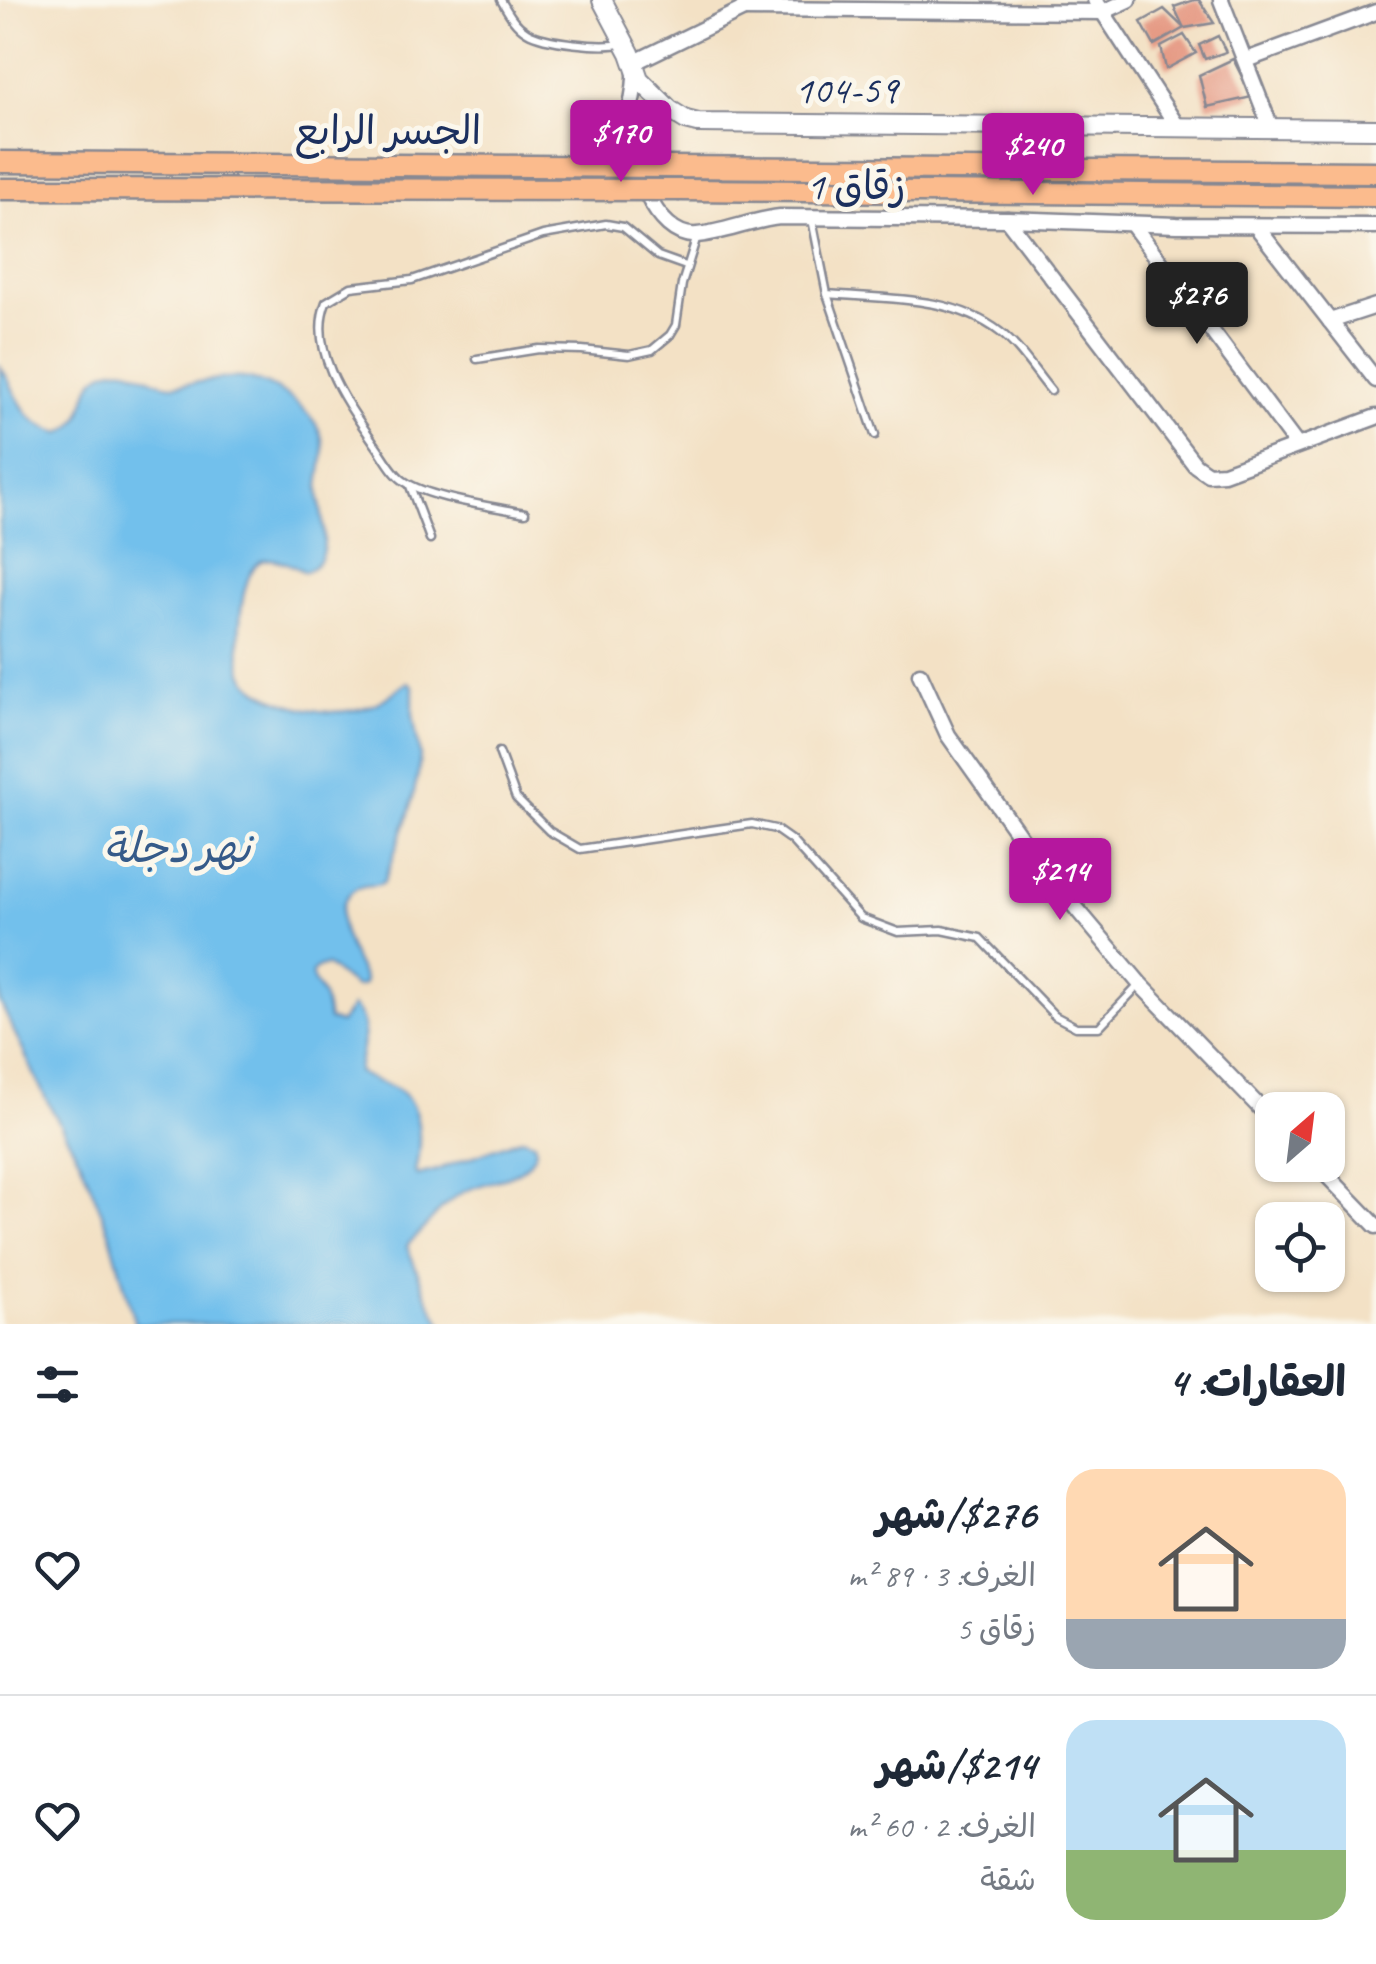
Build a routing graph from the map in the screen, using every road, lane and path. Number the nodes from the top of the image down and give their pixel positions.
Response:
1 (500, 0) edge
2 (602, 0) edge
3 (764, 0) edge
4 (1129, 0) edge
5 (1221, 0) edge
6 (1099, 6) edge
7 (742, 9) junction
8 (1376, 12) edge
9 (624, 43) junction
10 (1246, 60) junction
11 (634, 67) junction
12 (1178, 126) junction
13 (1270, 128) junction
14 (1376, 129) edge
15 (0, 162) edge
16 (1376, 172) edge
17 (0, 189) edge
18 (1376, 196) edge
19 (812, 218) junction
20 (1007, 219) junction
21 (1132, 224) junction
22 (1256, 226) junction
23 (1376, 226) edge
24 (698, 235) junction
25 (686, 266) junction
26 (827, 294) junction
27 (1376, 306) edge
28 (1330, 322) junction
29 (477, 359) dead end
30 (1376, 380) edge
31 (1051, 391) dead end
32 (1376, 417) edge
33 (876, 435) dead end
34 (1296, 444) junction
35 (410, 484) junction
36 (525, 513) dead end
37 (430, 539) dead end
38 (920, 674) dead end
39 (499, 752) dead end
40 (1140, 984) junction
41 (1255, 1102) edge
42 (1333, 1182) edge
43 (1376, 1226) edge

1 - 9 lane
2 - 9 street, 104-59
3 - 7 street
4 - 6 street
5 - 10 street
6 - 7 street
6 - 12 street
7 - 11 street
8 - 10 street
9 - 11 street, 104-59
10 - 13 street
11 - 12 street, 104-59
11 - 24 street
12 - 13 street, 104-59
13 - 14 street, 104-59
15 - 16 main road, الجسر الرابع, bridge
17 - 18 main road, الجسر الرابع, bridge
19 - 20 street, زقاق 1
19 - 24 street, زقاق 1
19 - 26 lane
20 - 21 street, زقاق 1
20 - 34 street
21 - 22 street, زقاق 1
21 - 34 street
22 - 23 street, زقاق 1
22 - 28 street
24 - 25 lane
25 - 29 lane
25 - 35 lane
26 - 31 lane
26 - 33 lane
27 - 28 street
28 - 30 street
32 - 34 street
35 - 36 lane
35 - 37 lane
38 - 40 street
39 - 40 lane
40 - 41 street
42 - 43 street

